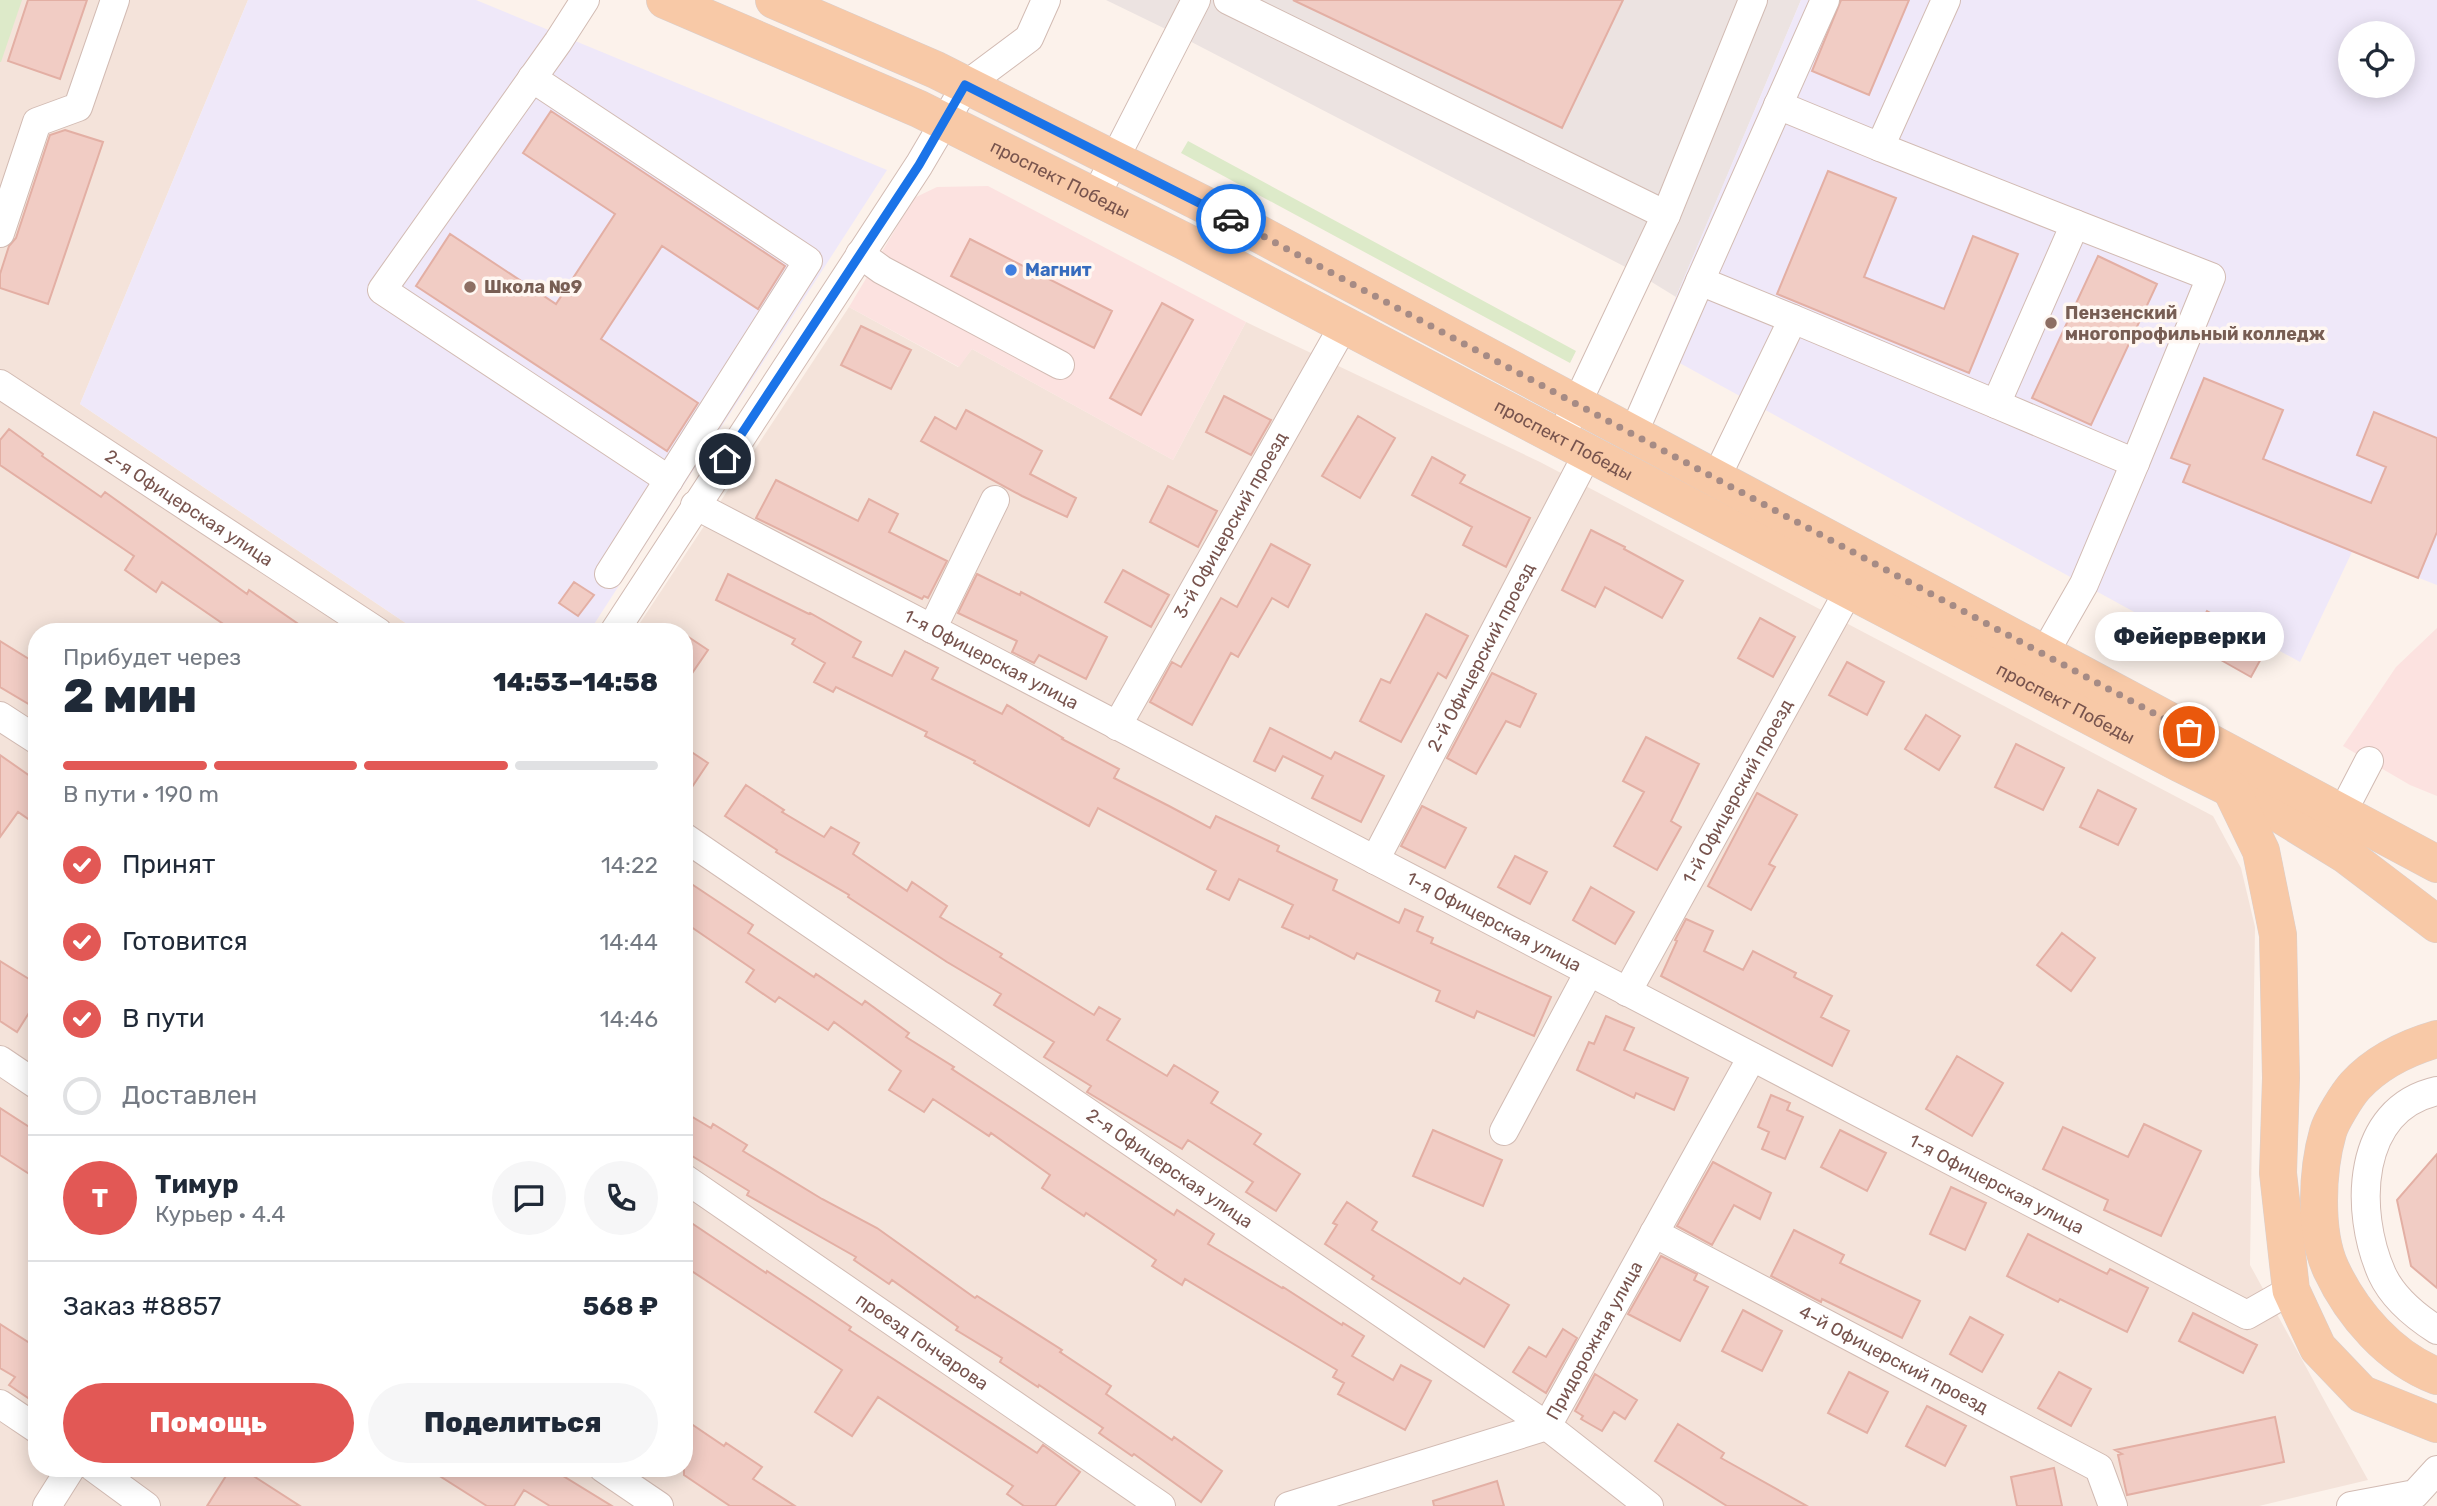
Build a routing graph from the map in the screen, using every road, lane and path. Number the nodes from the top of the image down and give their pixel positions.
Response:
1 (115, 0) edge
2 (585, 0) edge
3 (665, 0) edge
4 (774, 0) edge
5 (1046, 0) edge
6 (1196, 0) edge
7 (1228, 0) edge
8 (1753, 0) edge
9 (1825, 0) edge
10 (1946, 0) edge
11 (532, 78) junction
12 (965, 85) junction
13 (1778, 105) junction
14 (945, 121) junction
15 (1880, 147) junction
16 (1114, 159) junction
17 (1095, 197) junction
18 (1666, 215) junction
19 (2075, 224) junction
20 (0, 233) edge
21 (860, 254) junction
22 (1700, 281) junction
23 (1793, 319) junction
24 (1344, 325) junction
25 (1060, 365) dead end
26 (0, 384) edge
27 (1577, 404) junction
28 (1996, 404) junction
29 (1633, 434) junction
30 (1574, 446) junction
31 (2134, 463) junction
32 (1716, 478) junction
33 (669, 480) junction
34 (995, 500) dead end
35 (695, 505) junction
36 (609, 574) dead end
37 (1849, 590) junction
38 (364, 623) edge
39 (620, 623) edge
40 (932, 629) junction
41 (2044, 654) junction
42 (0, 716) edge
43 (1117, 726) junction
44 (28, 734) edge
45 (2369, 761) dead end
46 (2231, 789) junction
47 (2342, 813) junction
48 (2376, 831) junction
49 (693, 843) edge
50 (2437, 853) edge
51 (1375, 860) junction
52 (2437, 864) edge
53 (2437, 924) edge
54 (1589, 972) junction
55 (1627, 992) junction
56 (2437, 1039) edge
57 (1752, 1057) junction
58 (0, 1060) edge
59 (28, 1079) edge
60 (2437, 1091) edge
61 (1504, 1131) dead end
62 (693, 1184) edge
63 (1654, 1233) junction
64 (2291, 1290) junction
65 (2437, 1330) edge
66 (2437, 1377) edge
67 (0, 1404) edge
68 (28, 1423) edge
69 (2437, 1424) edge
70 (1546, 1426) junction
71 (2437, 1470) edge
72 (65, 1477) edge
73 (106, 1477) edge
74 (616, 1477) edge
75 (47, 1506) edge
76 (146, 1506) edge
77 (659, 1506) edge
78 (1161, 1506) edge
79 (1289, 1506) edge
80 (1649, 1506) edge
81 (2113, 1506) edge
82 (2351, 1506) edge

1 - 20 street
2 - 11 street
3 - 14 main road, проспект Победы
4 - 12 main road, проспект Победы
5 - 12 street
6 - 16 street
7 - 18 street
8 - 18 street, 2-й Офицерский проезд
9 - 13 street
10 - 15 street
11 - 33 street
11 - 33 street
12 - 14 street
12 - 16 main road, проспект Победы
13 - 15 street
13 - 22 street
14 - 17 main road, проспект Победы
14 - 21 street
15 - 19 street
16 - 17 street
16 - 27 main road, проспект Победы
17 - 24 main road, проспект Победы
18 - 27 street, 2-й Офицерский проезд
19 - 28 street
19 - 31 street
21 - 25 street
21 - 35 street
22 - 23 street
22 - 29 street
23 - 28 street
23 - 32 street
24 - 30 main road, проспект Победы
24 - 43 street, 3-й Офицерский проезд
26 - 38 street, 2-я Офицерская улица
27 - 29 main road, проспект Победы
27 - 30 street, 2-й Офицерский проезд
28 - 31 street
29 - 32 main road, проспект Победы
30 - 37 main road, проспект Победы
30 - 51 street, 2-й Офицерский проезд
31 - 41 street
32 - 41 main road, проспект Победы
33 - 36 street
34 - 40 street
35 - 39 street
35 - 40 street, 1-я Офицерская улица
37 - 46 main road, проспект Победы
37 - 55 street, 1-й Офицерский проезд
40 - 43 street, 1-я Офицерская улица
41 - 47 main road, проспект Победы
42 - 44 street
43 - 51 street, 1-я Офицерская улица
45 - 47 street
46 - 53 main road, проспект Победы
46 - 64 main road
47 - 48 main road, проспект Победы
48 - 50 main road
48 - 52 main road, проспект Победы
49 - 70 street, 2-я Офицерская улица
51 - 54 street, 1-я Офицерская улица
54 - 55 street, 1-я Офицерская улица
54 - 61 street
55 - 57 street, 1-я Офицерская улица
56 - 66 main road
57 - 63 street, Придорожная улица
57 - 64 street, 1-я Офицерская улица
58 - 59 street
60 - 65 street
62 - 78 street, проезд Гончарова
63 - 70 street, Придорожная улица
63 - 81 street, 4-й Офицерский проезд
64 - 69 main road
67 - 68 street
70 - 79 street, Придорожная улица
70 - 80 street, 2-я Офицерская улица
71 - 82 street
72 - 75 street
73 - 76 street
74 - 77 street

